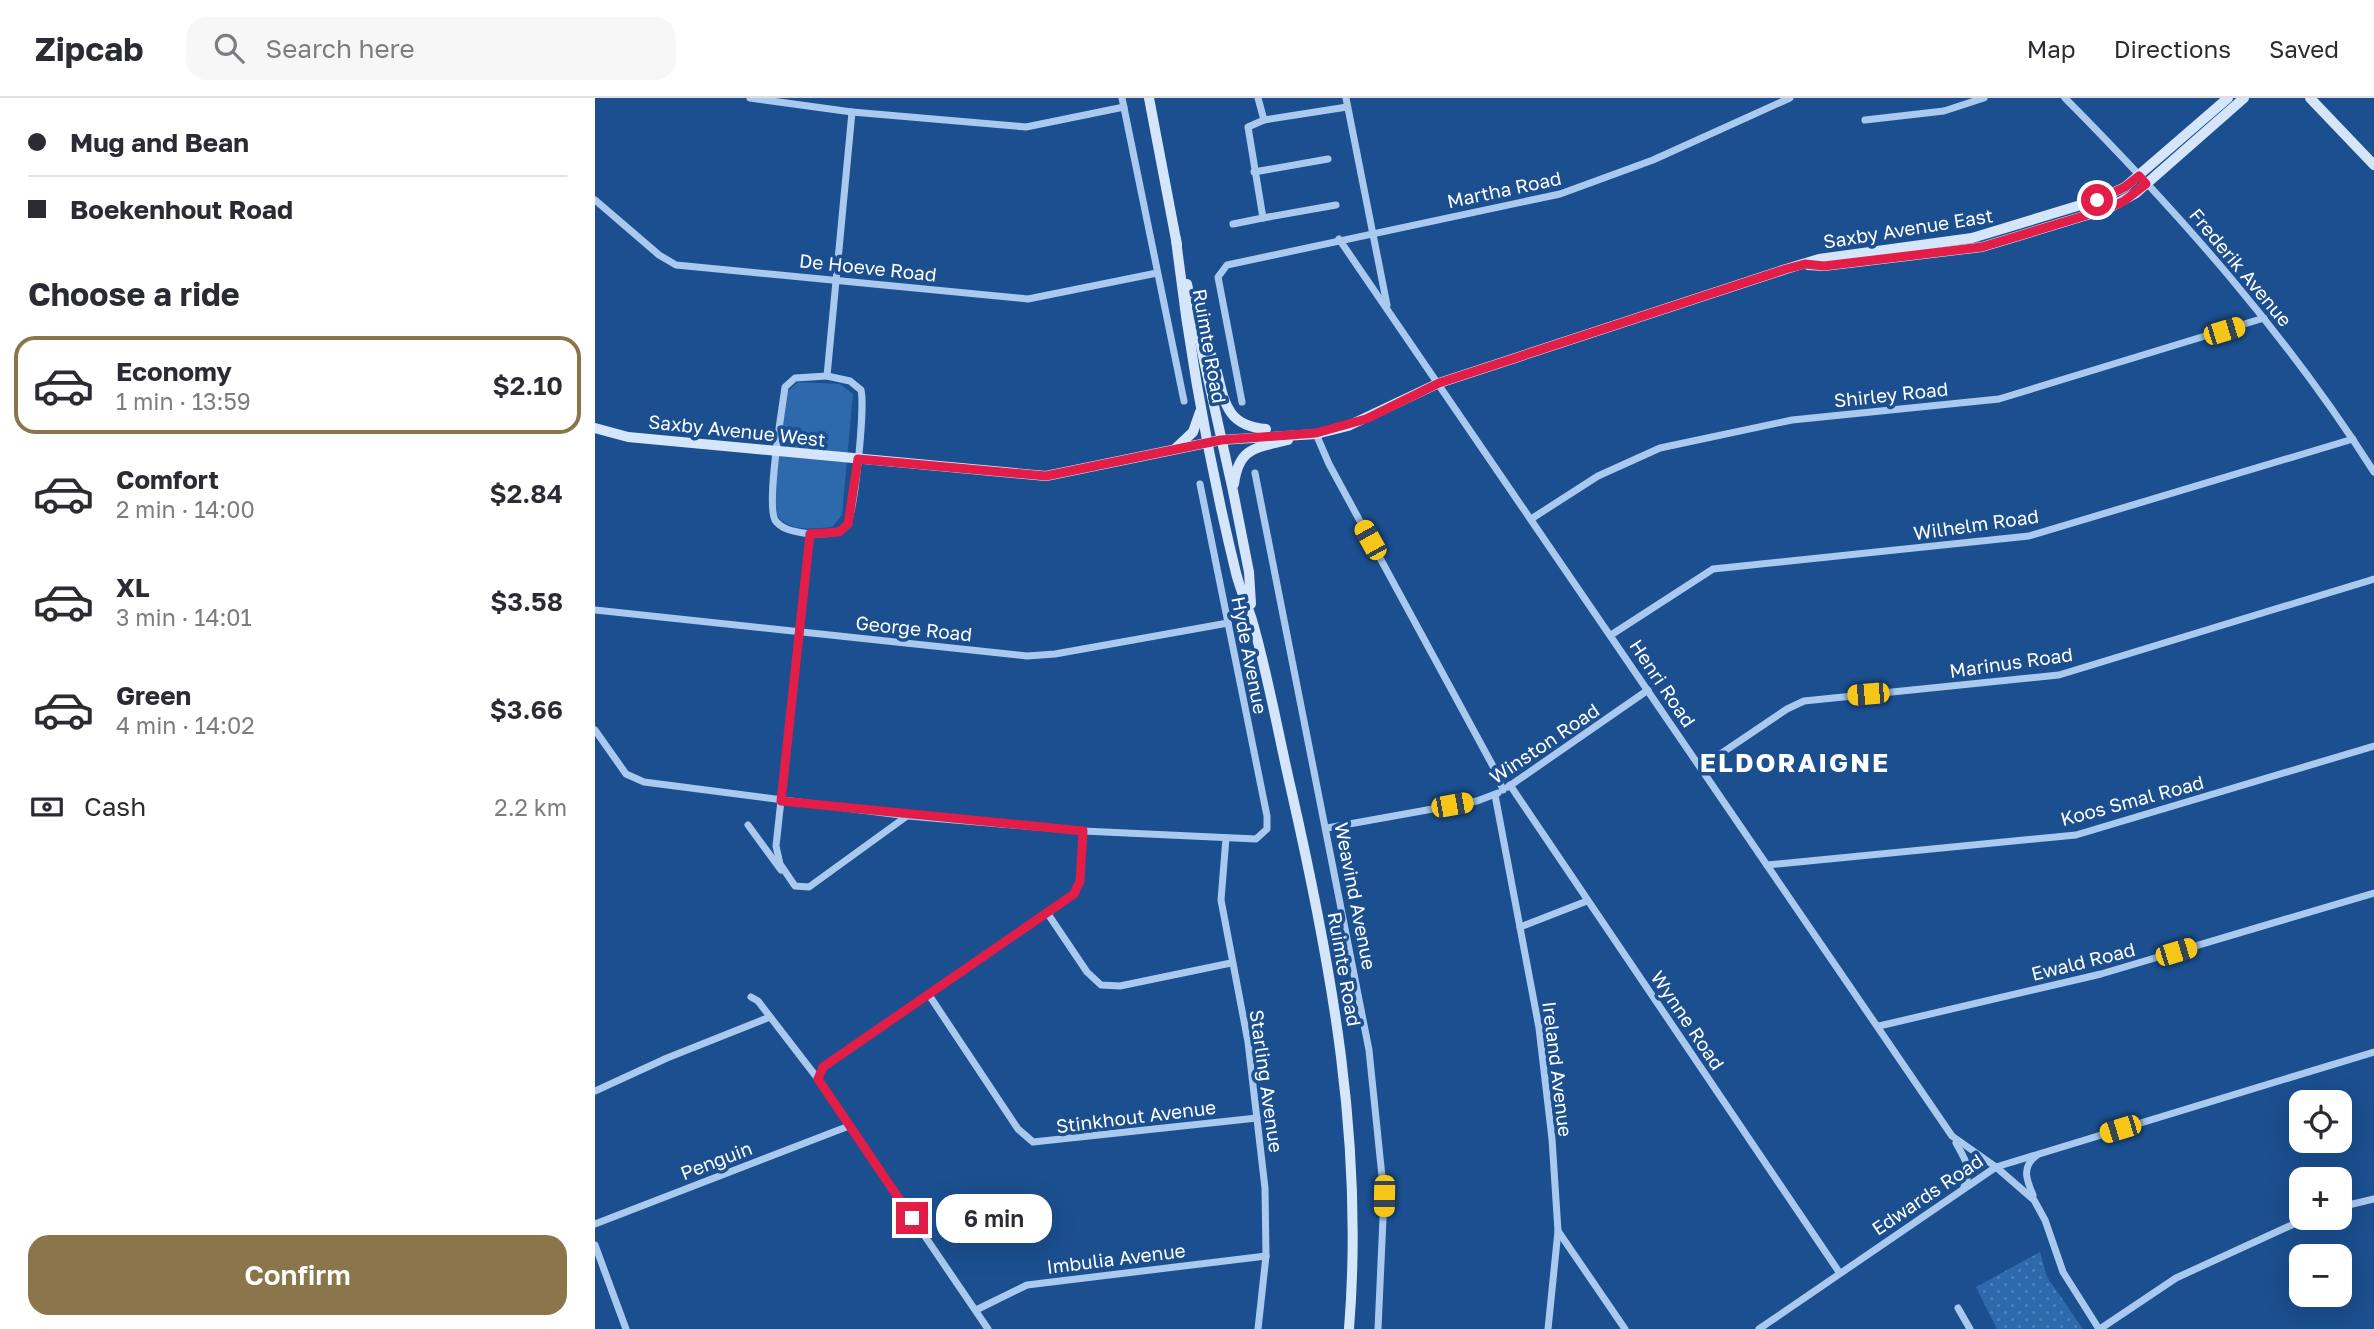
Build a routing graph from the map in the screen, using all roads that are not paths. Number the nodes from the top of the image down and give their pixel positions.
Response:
1 (750, 98) edge
2 (1149, 98) edge
3 (1258, 98) edge
4 (1790, 98) edge
5 (1985, 98) edge
6 (2065, 98) edge
7 (2228, 98) edge
8 (2244, 98) edge
9 (2310, 98) edge
10 (1123, 102) edge
11 (1346, 102) edge
12 (852, 112) junction
13 (1865, 120) dead end
14 (1264, 121) junction
15 (1328, 159) dead end
16 (2374, 165) edge
17 (1254, 172) junction
18 (2142, 180) junction
19 (595, 200) edge
20 (1336, 205) dead end
21 (1263, 218) junction
22 (1233, 224) dead end
23 (1374, 233) junction
24 (1176, 239) junction
25 (1339, 239) junction
26 (1157, 273) junction
27 (836, 279) junction
28 (1388, 309) junction
29 (2264, 318) junction
30 (1200, 338) junction
31 (827, 376) junction
32 (1439, 383) junction
33 (1200, 396) junction
34 (1184, 401) dead end
35 (1242, 402) dead end
36 (595, 428) edge
37 (1313, 433) junction
38 (2353, 439) junction
39 (1221, 440) junction
40 (1209, 443) junction
41 (777, 451) junction
42 (1173, 451) junction
43 (858, 459) junction
44 (2374, 472) edge
45 (1255, 473) dead end
46 (1200, 484) dead end
47 (1233, 491) junction
48 (1531, 519) junction
49 (810, 534) junction
50 (2374, 579) edge
51 (595, 610) edge
52 (1252, 621) junction
53 (1228, 623) junction
54 (798, 631) junction
55 (1611, 635) junction
56 (1648, 690) junction
57 (595, 730) edge
58 (2374, 746) edge
59 (1701, 767) junction
60 (1506, 788) junction
61 (1495, 795) junction
62 (781, 801) junction
63 (908, 816) junction
64 (748, 825) dead end
65 (1327, 828) junction
66 (1083, 831) junction
67 (1226, 838) junction
68 (1767, 865) junction
69 (788, 878) junction
70 (2374, 893) edge
71 (1587, 901) junction
72 (1048, 914) junction
73 (1520, 927) junction
74 (1231, 963) junction
75 (929, 995) junction
76 (751, 997) dead end
77 (770, 1017) junction
78 (1879, 1026) junction
79 (2374, 1052) edge
80 (818, 1079) junction
81 (595, 1091) edge
82 (1257, 1118) junction
83 (849, 1126) junction
84 (1952, 1136) junction
85 (2042, 1152) junction
86 (1996, 1167) junction
87 (1963, 1187) junction
88 (2374, 1199) edge
89 (2034, 1200) junction
90 (2352, 1204) edge
91 (595, 1224) edge
92 (2289, 1226) edge
93 (1558, 1231) junction
94 (595, 1245) edge
95 (1266, 1255) junction
96 (1839, 1272) junction
97 (1958, 1308) dead end
98 (976, 1310) junction
99 (626, 1329) edge
100 (988, 1329) edge
101 (1258, 1329) edge
102 (1349, 1329) edge
103 (1378, 1329) edge
104 (1548, 1329) edge
105 (1625, 1329) edge
106 (1759, 1329) edge
107 (1970, 1329) edge
108 (2099, 1329) edge

1 - 12 street
2 - 24 main road, Ruimte Road
3 - 14 street
4 - 23 street, Martha Road
5 - 13 street
6 - 18 street, Frederik Avenue
7 - 18 main road, Saxby Avenue East
8 - 18 main road, Saxby Avenue East
9 - 16 main road
10 - 12 street
10 - 26 street
11 - 14 street
11 - 23 street
12 - 27 street
14 - 17 street
15 - 17 street
17 - 21 street
18 - 29 street, Frederik Avenue
18 - 32 main road, Saxby Avenue East
19 - 27 street, De Hoeve Road
20 - 21 street
21 - 22 street
23 - 25 street, Martha Road
23 - 28 street
24 - 30 main road, Ruimte Road
24 - 33 main road, Ruimte Road
25 - 28 street, Henri Road
25 - 35 street, Martha Road
26 - 27 street, De Hoeve Road
26 - 34 street
27 - 31 street
28 - 32 street, Henri Road
29 - 38 street, Frederik Avenue
29 - 48 street, Shirley Road
30 - 37 main road
30 - 39 main road, Ruimte Road
31 - 41 street
31 - 43 street
32 - 37 main road, Saxby Avenue East
32 - 48 street, Henri Road
33 - 40 main road, Ruimte Road
33 - 42 main road
36 - 41 main road, Saxby Avenue West
37 - 39 main road, Saxby Avenue East
37 - 47 main road
37 - 60 street
38 - 44 street, Frederik Avenue
38 - 55 street, Wilhelm Road
39 - 40 main road, Saxby Avenue East
39 - 47 main road, Ruimte Road
40 - 42 main road, Saxby Avenue West
40 - 52 main road, Ruimte Road
41 - 43 main road, Saxby Avenue West
41 - 49 street
42 - 43 main road, Saxby Avenue West
43 - 49 street
45 - 65 street, Weavind Avenue
46 - 53 street, Hyde Avenue
47 - 52 main road, Ruimte Road
48 - 55 street, Henri Road
49 - 54 street
50 - 59 street, Marinus Road
51 - 54 street, George Road
52 - 102 main road, Ruimte Road
53 - 54 street, George Road
53 - 67 street, Hyde Avenue
54 - 62 street
55 - 56 street, Henri Road
56 - 59 street, Henri Road
56 - 60 street, Winston Road
57 - 62 street
58 - 68 street, Koos Smal Road
59 - 68 street, Henri Road
60 - 61 street, Winston Road
60 - 71 street, Wynne Road
61 - 65 street, Winston Road
61 - 73 street, Ireland Avenue
62 - 63 street
62 - 69 street
63 - 66 street
63 - 69 street
64 - 69 street
65 - 103 street, Weavind Avenue
66 - 67 street
66 - 72 street
67 - 74 street, Starling Avenue
68 - 78 street, Henri Road
70 - 78 street, Ewald Road
71 - 73 street
71 - 96 street, Wynne Road
72 - 74 street
72 - 75 street
73 - 93 street, Ireland Avenue
74 - 82 street, Starling Avenue
75 - 80 street
75 - 82 street, Stinkhout Avenue
76 - 77 street
77 - 80 street
77 - 81 street
78 - 84 street, Henri Road
79 - 85 street, Edwards Road
80 - 83 street
82 - 95 street, Starling Avenue
83 - 91 street, Penguin
83 - 98 street
84 - 86 street, Henri Road
84 - 87 street
85 - 86 street, Edwards Road
85 - 89 street
86 - 87 street, Edwards Road
86 - 89 street, Henri Road
87 - 96 street, Edwards Road
88 - 90 street
89 - 108 street
92 - 108 street
93 - 104 street, Ireland Avenue
93 - 105 street
94 - 99 street
95 - 98 street, Imbulia Avenue
95 - 101 street, Starling Avenue
96 - 106 street, Edwards Road
97 - 107 street
98 - 100 street

